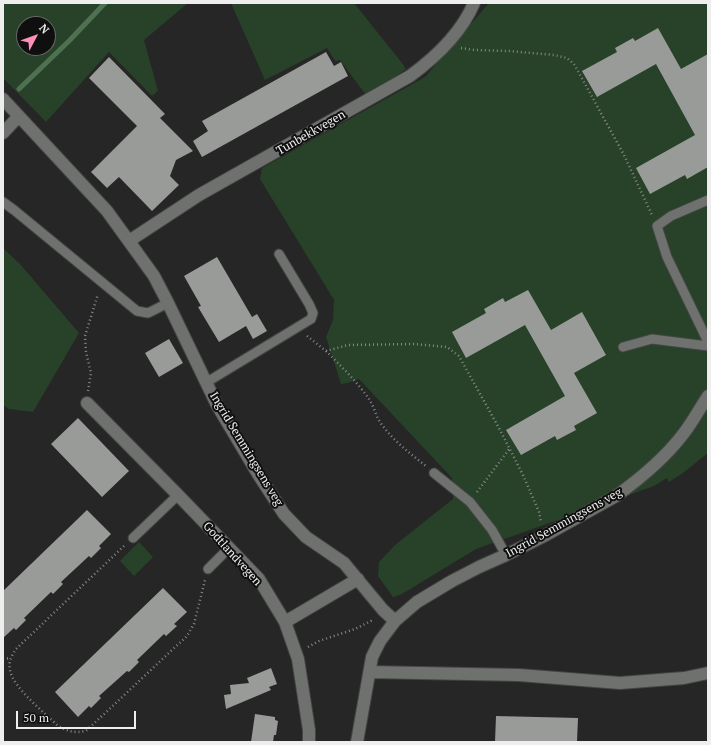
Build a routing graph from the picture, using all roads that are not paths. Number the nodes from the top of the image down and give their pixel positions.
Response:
1 (474, 3) edge
2 (3, 99) edge
3 (19, 116) junction
4 (3, 132) edge
5 (708, 200) edge
6 (3, 202) edge
7 (129, 241) junction
8 (278, 254) dead end
9 (168, 303) junction
10 (708, 342) edge
11 (708, 346) edge
12 (623, 347) dead end
13 (207, 382) junction
14 (708, 396) edge
15 (87, 403) road end
16 (434, 473) road end
17 (178, 495) junction
18 (132, 538) road end
19 (229, 548) junction
20 (506, 555) junction
21 (208, 569) road end
22 (358, 578) junction
23 (395, 621) junction
24 (285, 622) junction
25 (370, 672) junction
26 (708, 673) edge
27 (309, 742) edge
28 (357, 742) edge

1 - 7 street, Tunbekkvegen
2 - 3 street
3 - 4 street
3 - 7 street
5 - 10 lane
6 - 9 lane
7 - 9 street
8 - 13 lane
9 - 13 street
11 - 12 lane
13 - 22 street, Ingrid Semmingsens veg
14 - 20 street, Ingrid Semmingsens veg
15 - 17 street, Godtlandvegen
16 - 20 lane
17 - 18 lane
17 - 19 street, Godtlandvegen
19 - 21 lane
19 - 24 street, Godtlandvegen
20 - 23 street, Ingrid Semmingsens veg
22 - 23 street, Ingrid Semmingsens veg
22 - 24 street
23 - 25 street, Ingrid Semmingsens veg
24 - 27 street, Godtlandvegen
25 - 26 street
25 - 28 street, Ingrid Semmingsens veg

